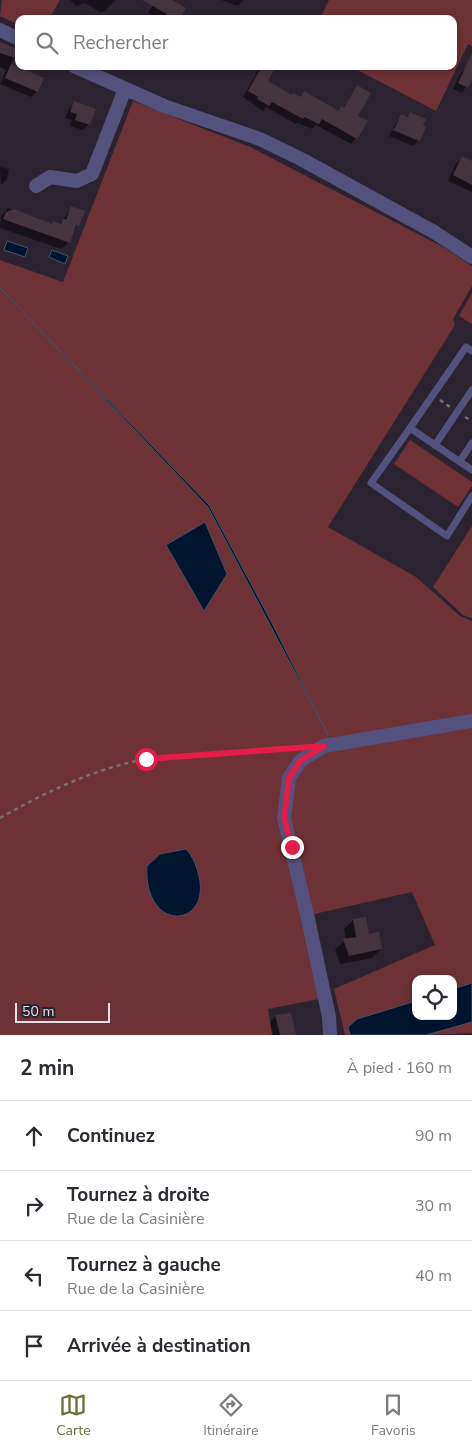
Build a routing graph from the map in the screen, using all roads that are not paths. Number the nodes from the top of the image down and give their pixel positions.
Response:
1 (0, 30) edge
2 (15, 37) edge
3 (82, 70) edge
4 (125, 90) junction
5 (36, 186) dead end
6 (472, 257) edge
7 (472, 351) edge
8 (472, 390) edge
9 (410, 428) junction
10 (472, 443) edge
11 (435, 445) junction
12 (460, 461) junction
13 (472, 470) edge
14 (472, 496) edge
15 (472, 721) edge
16 (330, 1035) edge

1 - 2 street
3 - 4 street
4 - 5 street
4 - 6 street
7 - 9 lane
8 - 11 lane
9 - 11 lane
9 - 14 lane
10 - 12 lane
11 - 12 lane
12 - 13 lane
15 - 16 street

